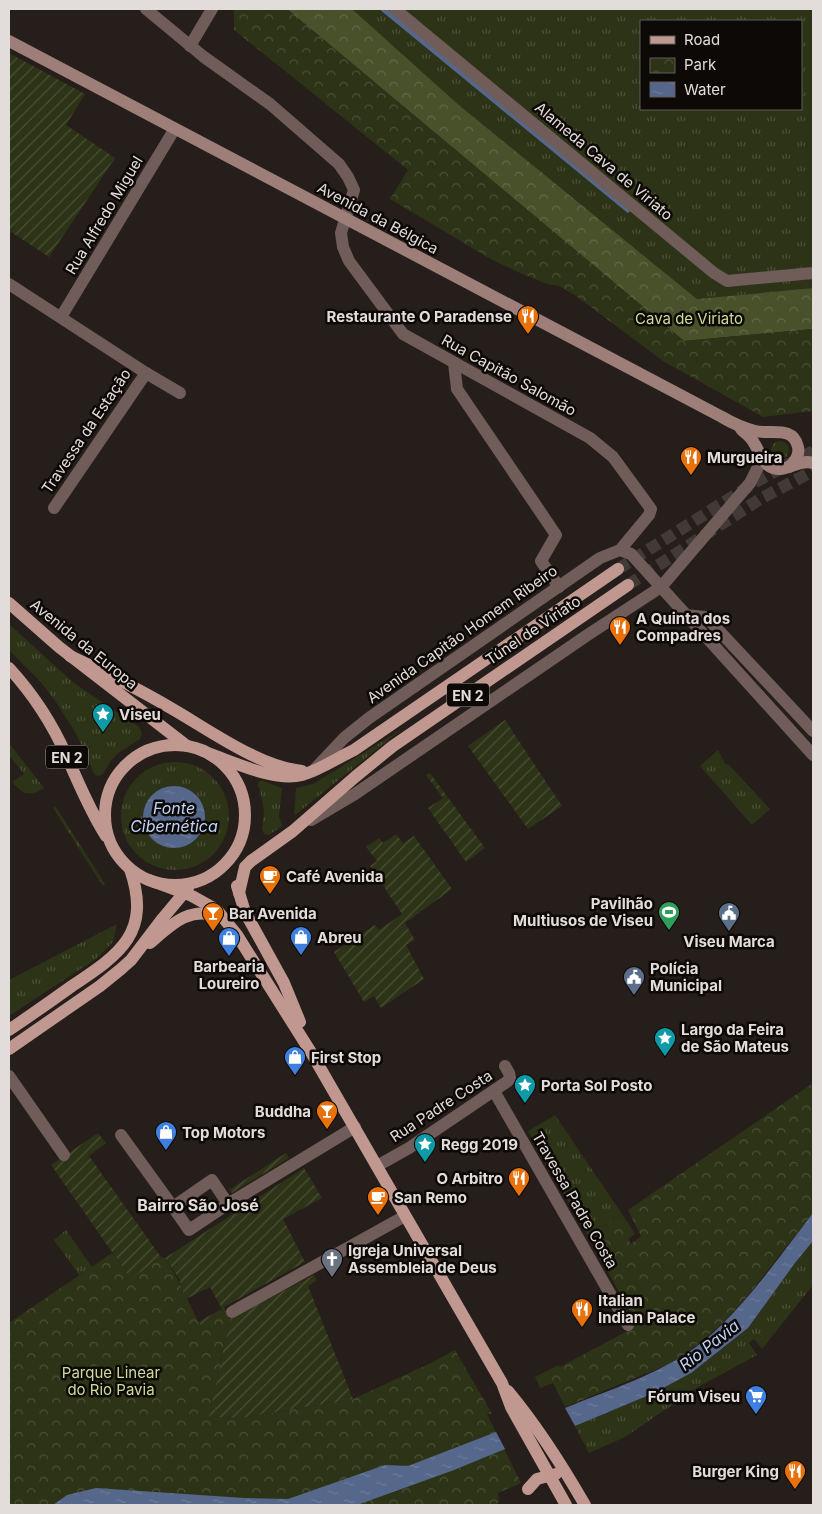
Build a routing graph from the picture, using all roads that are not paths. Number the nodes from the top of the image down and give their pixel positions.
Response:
1 (146, 9) edge
2 (212, 9) edge
3 (394, 9) edge
4 (9, 42) edge
5 (190, 46) junction
6 (174, 130) junction
7 (345, 219) junction
8 (813, 273) edge
9 (9, 284) edge
10 (61, 317) junction
11 (454, 363) junction
12 (146, 373) junction
13 (180, 393) dead end
14 (733, 423) junction
15 (771, 433) junction
16 (798, 446) junction
17 (762, 457) junction
18 (813, 462) edge
19 (783, 468) junction
20 (750, 483) junction
21 (54, 508) dead end
22 (620, 550) junction
23 (639, 563) junction
24 (618, 569) tunnel mouth
25 (628, 585) tunnel mouth
26 (559, 587) junction
27 (661, 588) junction
28 (9, 604) edge
29 (685, 615) junction
30 (589, 634) junction
31 (70, 656) junction
32 (9, 668) edge
33 (813, 731) edge
34 (187, 746) junction
35 (210, 754) junction
36 (813, 755) edge
37 (312, 772) junction
38 (293, 830) junction
39 (279, 840) junction
40 (115, 852) junction
41 (235, 857) junction
42 (130, 869) junction
43 (149, 880) junction
44 (193, 883) junction
45 (183, 893) junction
46 (239, 893) junction
47 (228, 922) junction
48 (131, 960) junction
49 (9, 1030) edge
50 (9, 1048) edge
51 (312, 1054) junction
52 (505, 1066) dead end
53 (9, 1076) edge
54 (494, 1090) junction
55 (355, 1127) junction
56 (121, 1135) dead end
57 (64, 1156) dead end
58 (377, 1166) junction
59 (228, 1204) junction
60 (173, 1207) junction
61 (405, 1216) junction
62 (232, 1312) dead end
63 (628, 1325) dead end
64 (515, 1405) junction
65 (548, 1473) junction
66 (528, 1489) dead end
67 (566, 1505) edge
68 (579, 1505) edge
69 (585, 1505) edge

1 - 5 street, Rua Capitão Salomão
2 - 5 street
3 - 8 street, Alameda Cava de Viriato
4 - 6 main road, Avenida da Bélgica
5 - 7 street, Rua Capitão Salomão
6 - 7 main road, Avenida da Bélgica
6 - 10 street, Rua Alfredo Miguel
7 - 11 street, Rua Capitão Salomão
7 - 14 main road, Avenida da Bélgica
9 - 10 street
10 - 12 street
11 - 22 street, Rua Capitão Salomão
11 - 26 street
12 - 13 street
12 - 21 street, Travessa da Estação
14 - 15 main road
14 - 17 main road
15 - 16 main road
15 - 17 main road
16 - 18 main road
16 - 19 main road
17 - 19 main road
17 - 20 street
18 - 19 main road
19 - 20 street
20 - 27 street
22 - 23 street
22 - 26 street, Avenida Capitão Homem Ribeiro
23 - 27 street
23 - 30 street
24 - 37 main road, Túnel de Viriato / EN 2
25 - 38 main road, Túnel de Viriato / EN 2
26 - 37 street, Avenida Capitão Homem Ribeiro
27 - 29 street
27 - 30 street
28 - 31 main road, Avenida da Europa
29 - 33 street
29 - 36 street
30 - 38 street
31 - 34 main road, Avenida da Europa
31 - 37 main road
32 - 40 main road, EN 2
34 - 35 main road
34 - 40 main road
35 - 37 main road, Túnel de Viriato
35 - 41 main road
38 - 39 main road, EN 2
39 - 41 main road
39 - 46 main road, EN 2
40 - 42 main road
41 - 44 main road
41 - 46 main road
42 - 43 main road
42 - 49 main road
43 - 44 main road
43 - 45 main road
44 - 45 main road
45 - 47 main road
45 - 48 main road
46 - 51 main road
47 - 48 main road
47 - 51 main road
48 - 50 main road
51 - 55 main road
52 - 54 street, Rua Padre Costa
53 - 57 street
54 - 58 street, Rua Padre Costa
54 - 63 street, Travessa Padre Costa
55 - 58 main road
55 - 59 street
56 - 60 street
58 - 61 main road
59 - 60 street
59 - 60 street
61 - 62 street
61 - 64 main road
64 - 65 main road
64 - 69 main road
65 - 66 main road
65 - 67 main road
65 - 68 main road

